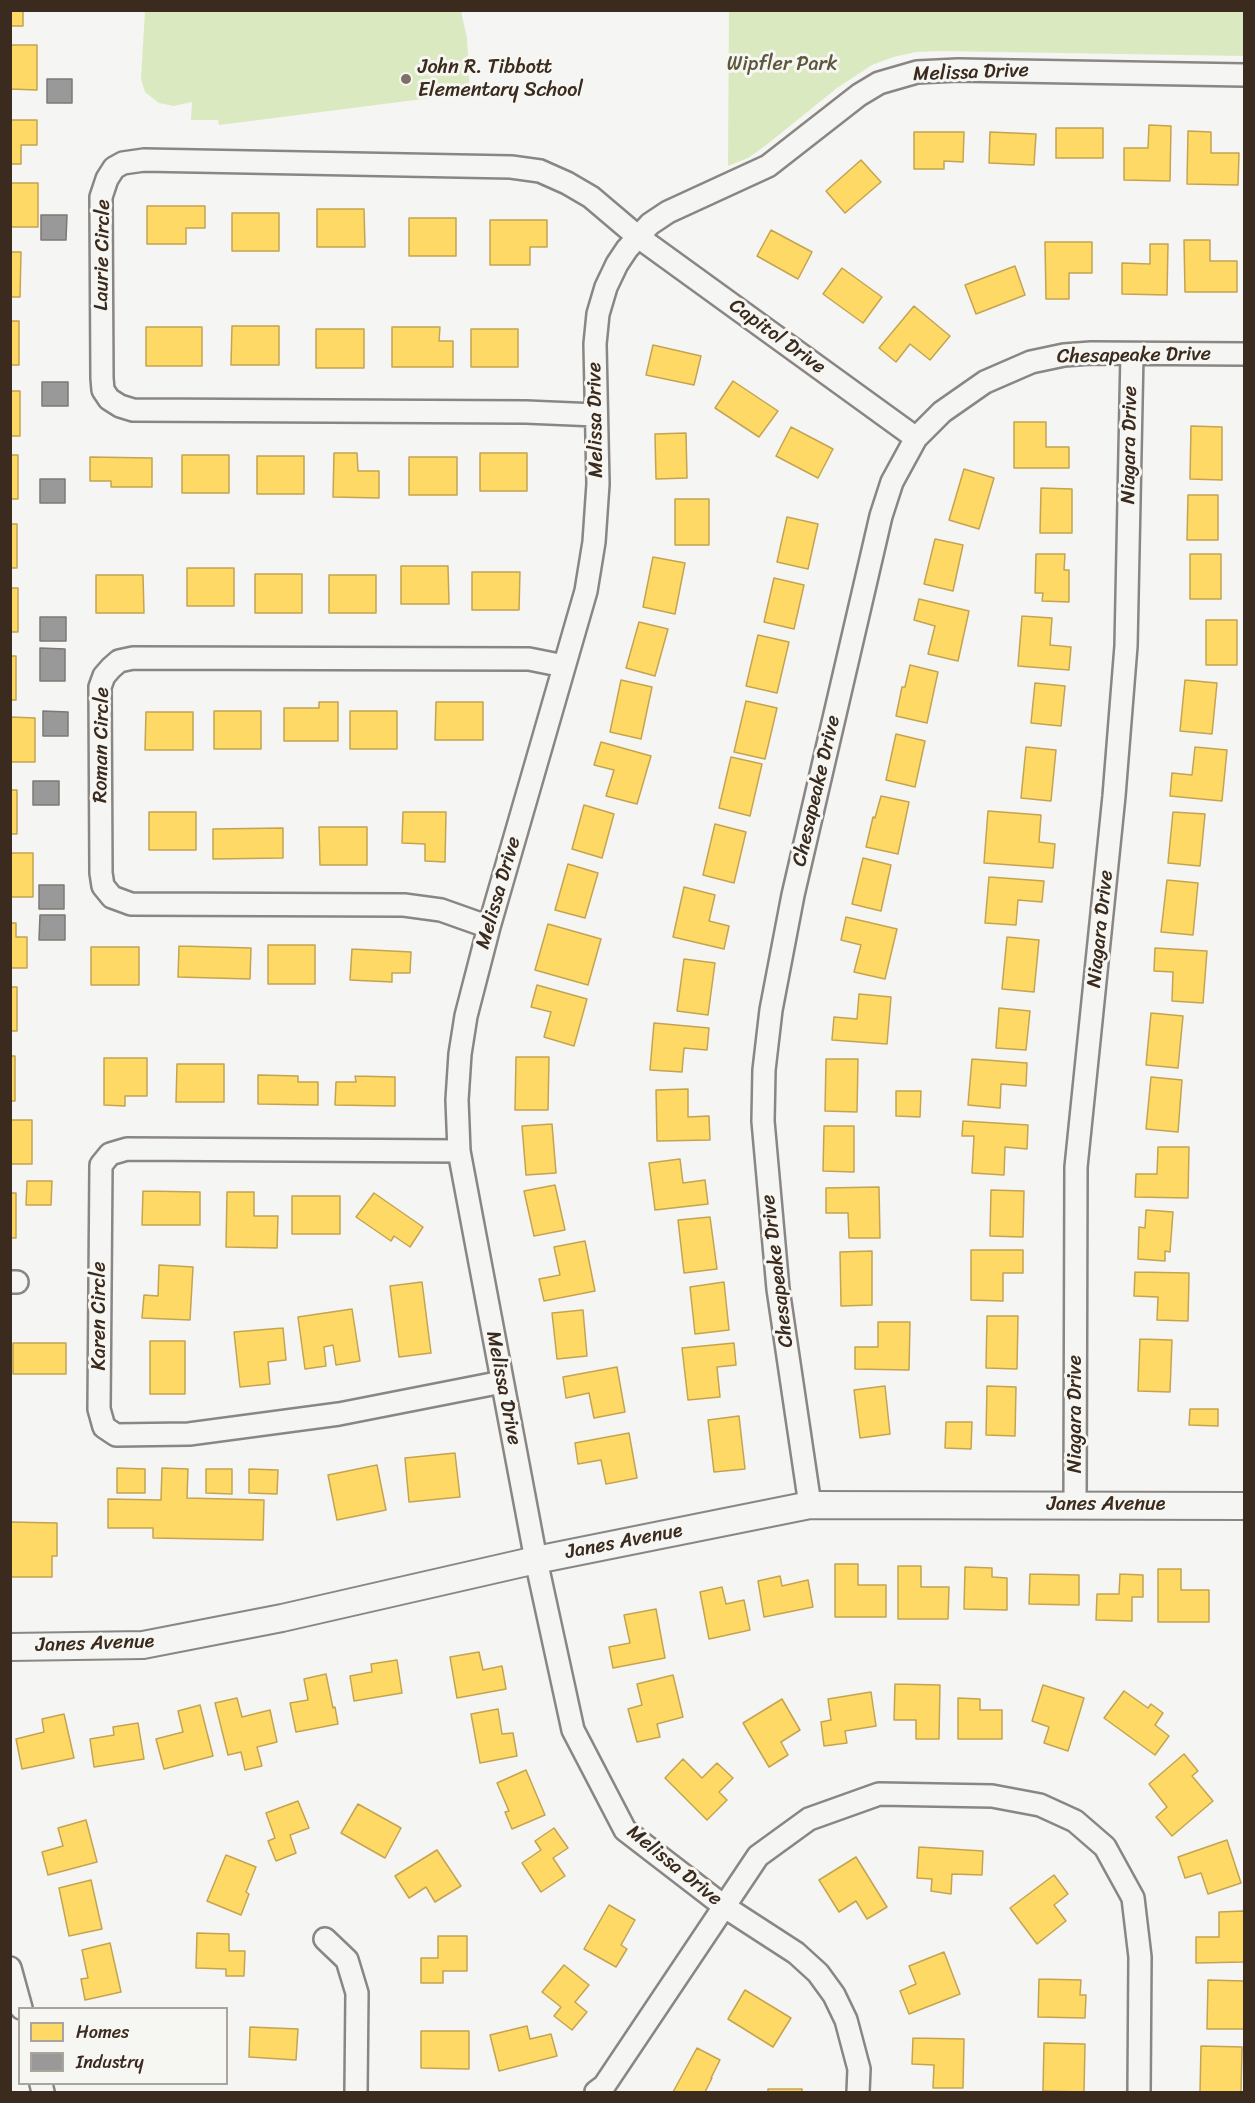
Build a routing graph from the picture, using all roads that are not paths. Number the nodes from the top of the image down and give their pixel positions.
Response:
1 (1245, 75) edge
2 (637, 236) junction
3 (1132, 354) junction
4 (1245, 354) edge
5 (596, 415) junction
6 (916, 438) junction
7 (564, 666) junction
8 (489, 927) junction
9 (459, 1151) junction
10 (502, 1382) junction
11 (1076, 1504) junction
12 (810, 1505) junction
13 (1245, 1506) edge
14 (536, 1560) junction
15 (10, 1647) edge
16 (724, 1907) junction
17 (325, 1939) dead end
18 (10, 1968) edge
19 (21, 2007) edge
20 (356, 2092) edge
21 (596, 2092) edge
22 (858, 2092) edge
23 (1138, 2092) edge

1 - 2 street, Melissa Drive
2 - 5 street, Melissa Drive
2 - 5 street, Laurie Circle
2 - 6 street, Capitol Drive
3 - 4 street, Chesapeake Drive
3 - 6 street, Chesapeake Drive
3 - 11 street, Niagara Drive
5 - 7 street, Melissa Drive
6 - 12 street, Chesapeake Drive
7 - 8 street, Melissa Drive
7 - 8 street, Roman Circle
8 - 9 street, Melissa Drive
9 - 10 street, Melissa Drive
9 - 10 street, Karen Circle
10 - 14 street, Melissa Drive
11 - 12 street, Janes Avenue
11 - 13 street, Janes Avenue
12 - 14 street, Janes Avenue
14 - 15 street, Janes Avenue
14 - 16 street, Melissa Drive
16 - 21 street
16 - 22 street, Melissa Drive
16 - 23 street
17 - 20 street
18 - 19 street

